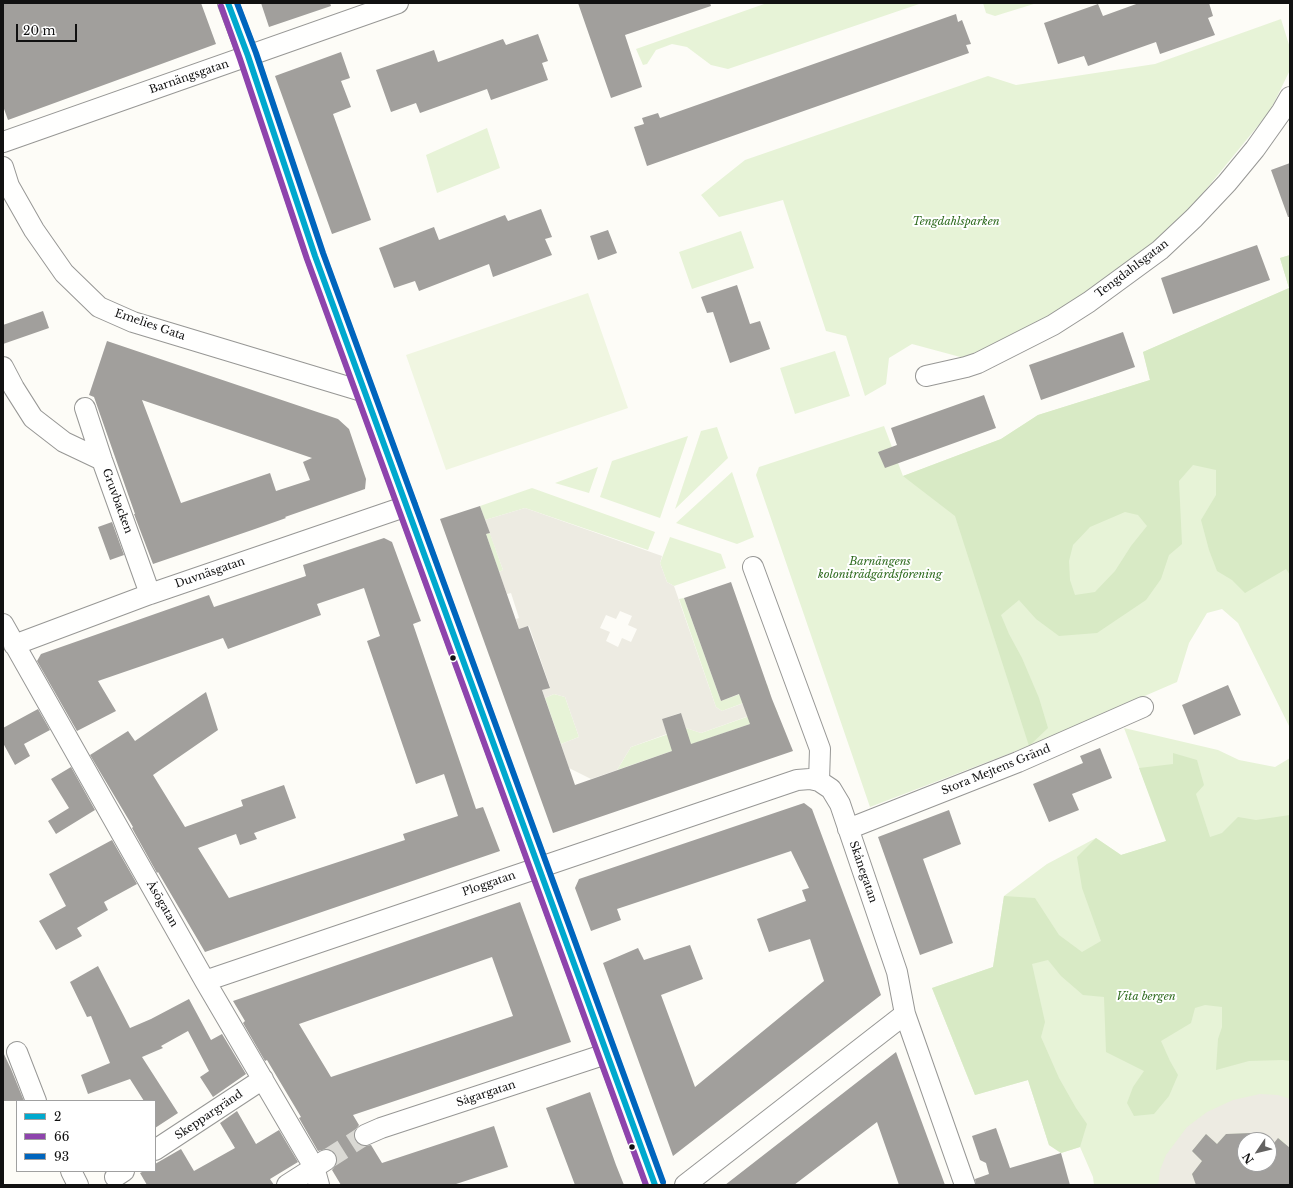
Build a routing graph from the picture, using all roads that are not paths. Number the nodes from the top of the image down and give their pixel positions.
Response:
1 (228, 3) edge
2 (398, 3) edge
3 (248, 56) junction
4 (1290, 97) edge
5 (3, 142) edge
6 (3, 168) edge
7 (3, 367) edge
8 (926, 376) dead end
9 (365, 392) junction
10 (85, 408) dead end
11 (102, 460) junction
12 (407, 506) junction
13 (753, 567) dead end
14 (150, 594) junction
15 (3, 624) edge
16 (14, 645) junction
17 (1143, 707) dead end
18 (819, 781) junction
19 (848, 829) junction
20 (538, 868) junction
21 (205, 980) junction
22 (905, 1014) junction
23 (17, 1052) dead end
24 (606, 1054) junction
25 (263, 1079) junction
26 (36, 1100) edge
27 (365, 1135) tunnel mouth
28 (156, 1149) edge
29 (320, 1171) edge
30 (72, 1172) edge
31 (78, 1185) edge
32 (288, 1185) edge
33 (655, 1185) edge
34 (685, 1185) edge
35 (965, 1185) edge

1 - 3 street
2 - 3 street, Barnängsgatan
3 - 5 street, Barnängsgatan
3 - 9 street
4 - 8 street, Tengdahlsgatan
6 - 9 street, Emelies Gata
7 - 11 street
9 - 12 street
10 - 11 street, Gruvbacken
11 - 14 street, Gruvbacken
12 - 14 street, Duvnäsgatan
12 - 20 street
13 - 18 street
14 - 16 street, Duvnäsgatan
15 - 16 street, Åsögatan
16 - 21 street, Åsögatan
17 - 19 street, Stora Mejtens Gränd
18 - 19 street, Skånegatan
18 - 20 street, Ploggatan
19 - 22 street, Skånegatan
20 - 21 street, Ploggatan
20 - 24 street
21 - 25 street, Åsögatan
22 - 34 street
22 - 35 street, Skånegatan
23 - 26 street
24 - 27 street, Sågargatan
24 - 33 street
25 - 28 street, Skeppargränd
25 - 29 street, Åsögatan
29 - 32 street
30 - 31 street

